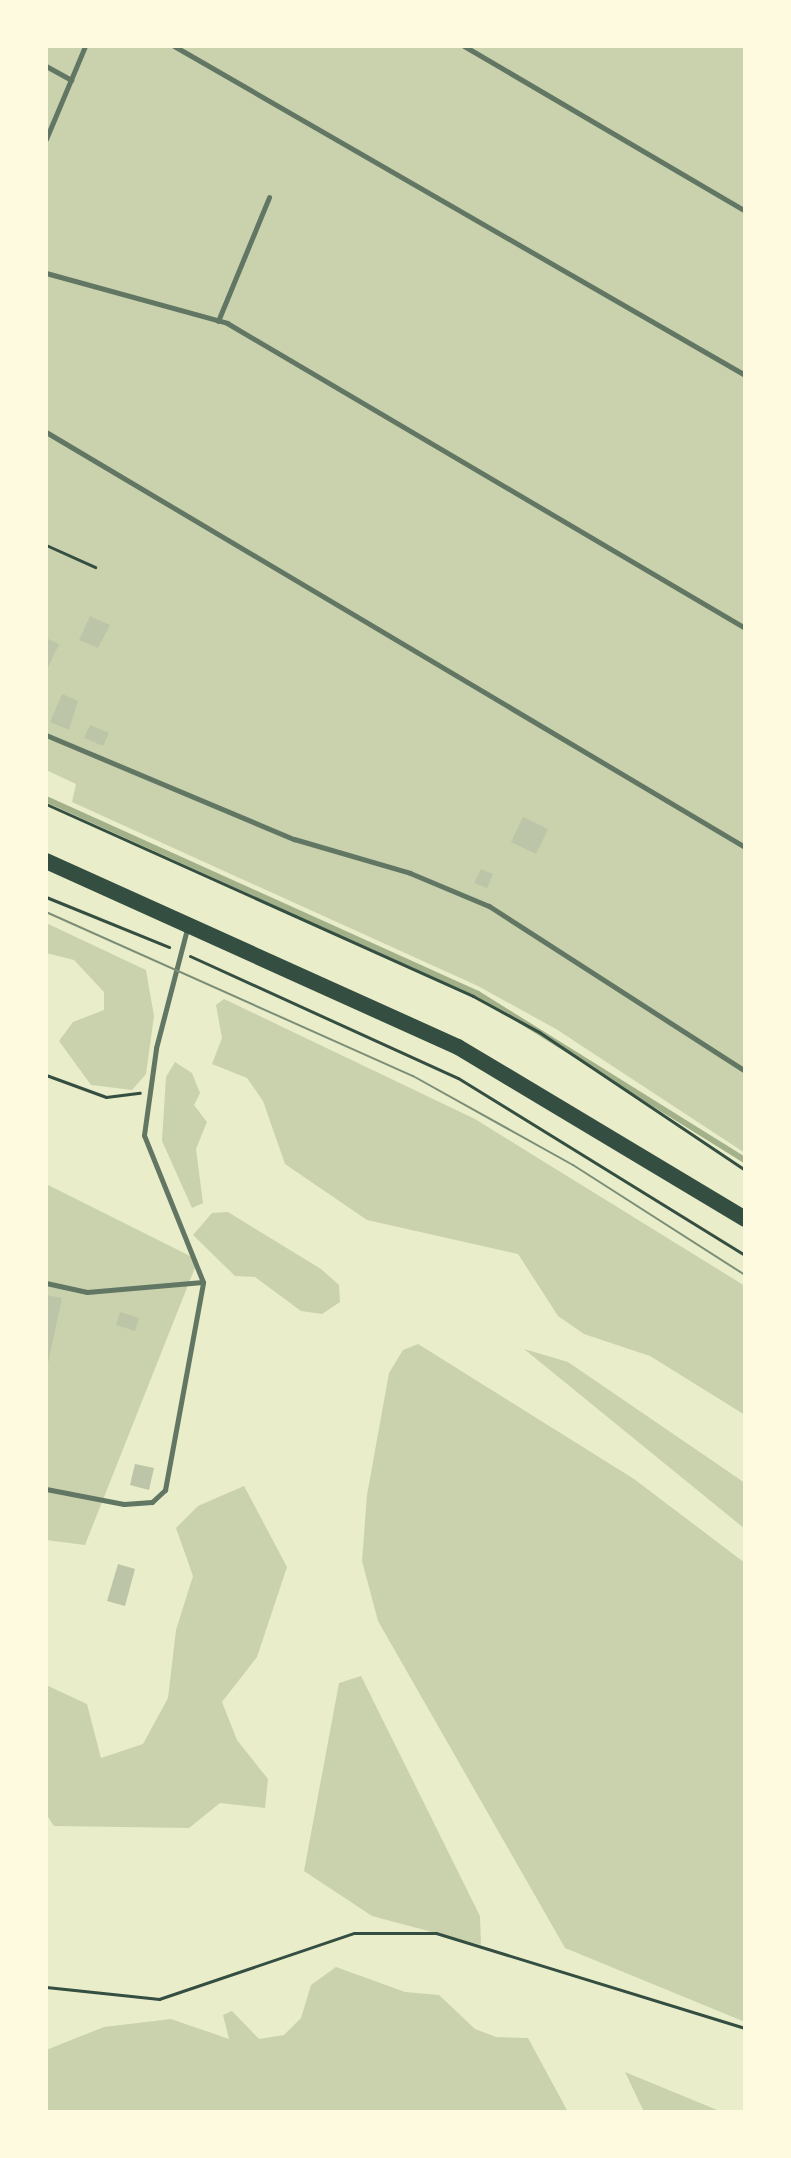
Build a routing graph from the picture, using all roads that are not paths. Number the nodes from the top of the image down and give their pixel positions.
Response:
1 (85, 46) edge
2 (174, 46) edge
3 (464, 46) edge
4 (46, 66) edge
5 (71, 80) junction
6 (46, 139) edge
7 (269, 197) dead end
8 (745, 211) edge
9 (46, 273) edge
10 (218, 321) junction
11 (745, 375) edge
12 (46, 432) edge
13 (745, 628) edge
14 (46, 735) edge
15 (745, 847) edge
16 (46, 861) edge
17 (189, 924) junction
18 (745, 1071) edge
19 (745, 1219) edge
20 (203, 1282) junction
21 (46, 1283) edge
22 (46, 1489) edge

1 - 5 lane
2 - 11 lane
3 - 8 lane
4 - 5 lane
5 - 6 lane
7 - 10 lane
9 - 10 lane
10 - 13 lane
12 - 15 lane
14 - 18 lane
16 - 17 main road
17 - 19 main road
17 - 20 lane
20 - 21 lane
20 - 22 lane

